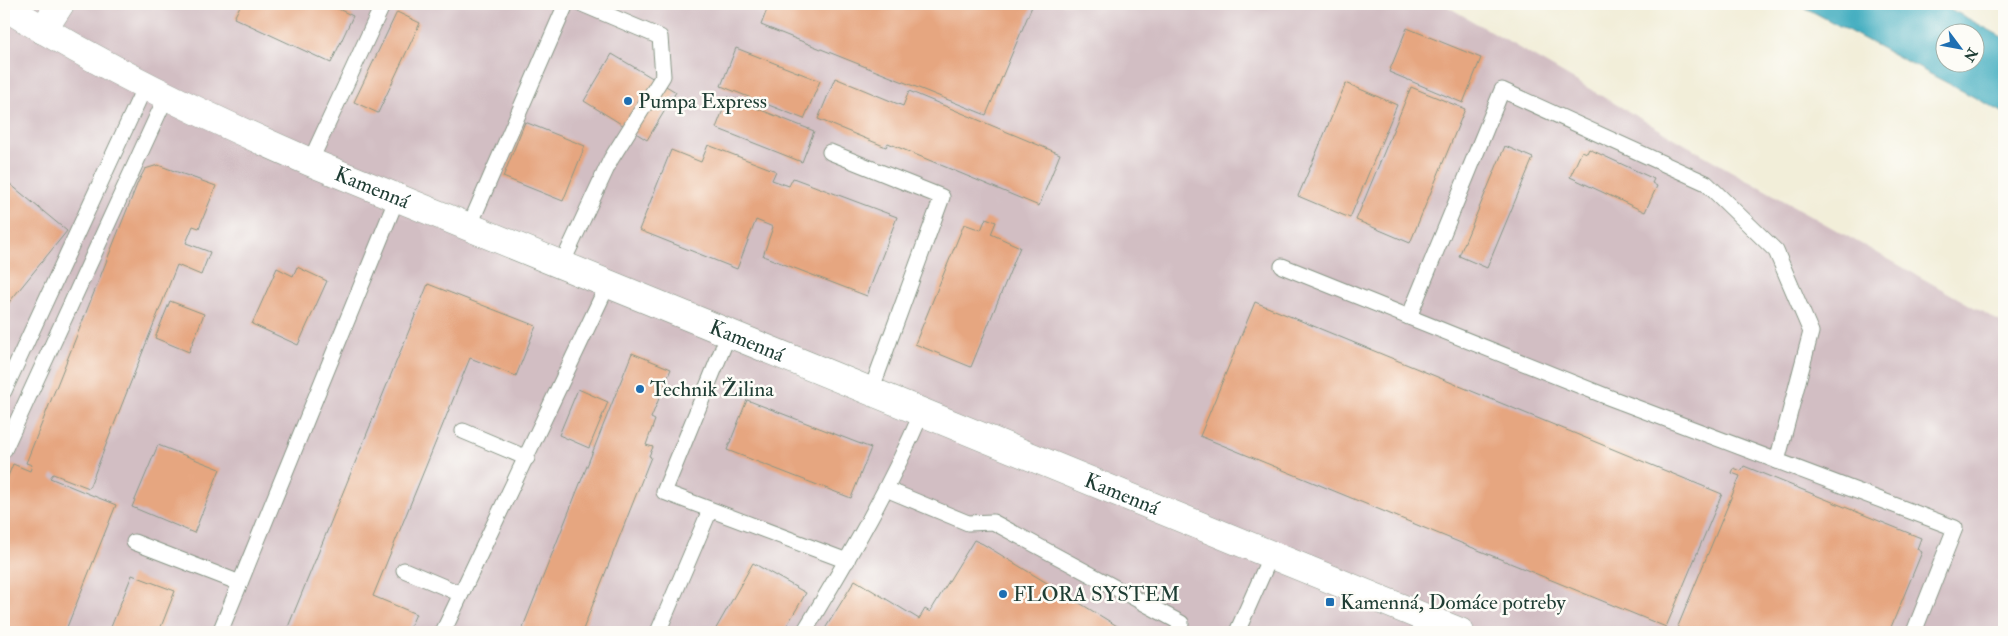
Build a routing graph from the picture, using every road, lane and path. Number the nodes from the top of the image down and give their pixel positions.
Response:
1 (60, 4) edge
2 (384, 4) edge
3 (566, 4) edge
4 (582, 4) edge
5 (4, 6) edge
6 (43, 30) junction
7 (155, 92) junction
8 (830, 152) dead end
9 (310, 162) junction
10 (397, 198) junction
11 (469, 227) junction
12 (561, 266) junction
13 (1282, 266) dead end
14 (608, 284) junction
15 (1408, 317) junction
16 (729, 333) junction
17 (871, 390) junction
18 (4, 391) edge
19 (922, 412) junction
20 (462, 431) dead end
21 (4, 450) edge
22 (527, 458) junction
23 (1777, 461) junction
24 (886, 489) junction
25 (710, 510) junction
26 (134, 542) dead end
27 (1272, 555) junction
28 (847, 561) junction
29 (404, 570) dead end
30 (240, 583) junction
31 (461, 594) junction
32 (1180, 628) edge
33 (220, 632) edge
34 (442, 632) edge
35 (658, 632) edge
36 (804, 632) edge
37 (1237, 632) edge
38 (1460, 632) edge
39 (1914, 632) edge

1 - 6 street
2 - 9 lane
3 - 11 lane
4 - 12 lane
5 - 6 street, Kamenná
6 - 7 street, Kamenná
7 - 9 street, Kamenná
7 - 18 lane
7 - 21 lane
8 - 17 lane
9 - 10 street, Kamenná
10 - 11 street, Kamenná
10 - 30 lane
11 - 12 street, Kamenná
12 - 14 street, Kamenná
13 - 15 lane
14 - 16 street, Kamenná
14 - 22 lane
15 - 23 lane
15 - 23 lane
16 - 17 street, Kamenná
16 - 25 lane
17 - 19 street, Kamenná
19 - 24 lane
19 - 27 street, Kamenná
20 - 22 lane
22 - 31 lane
23 - 39 lane
24 - 28 lane
24 - 32 lane
25 - 28 lane
25 - 35 lane
26 - 30 lane
27 - 37 lane
27 - 38 street, Kamenná
28 - 36 lane
29 - 31 lane
30 - 33 lane
31 - 34 lane

